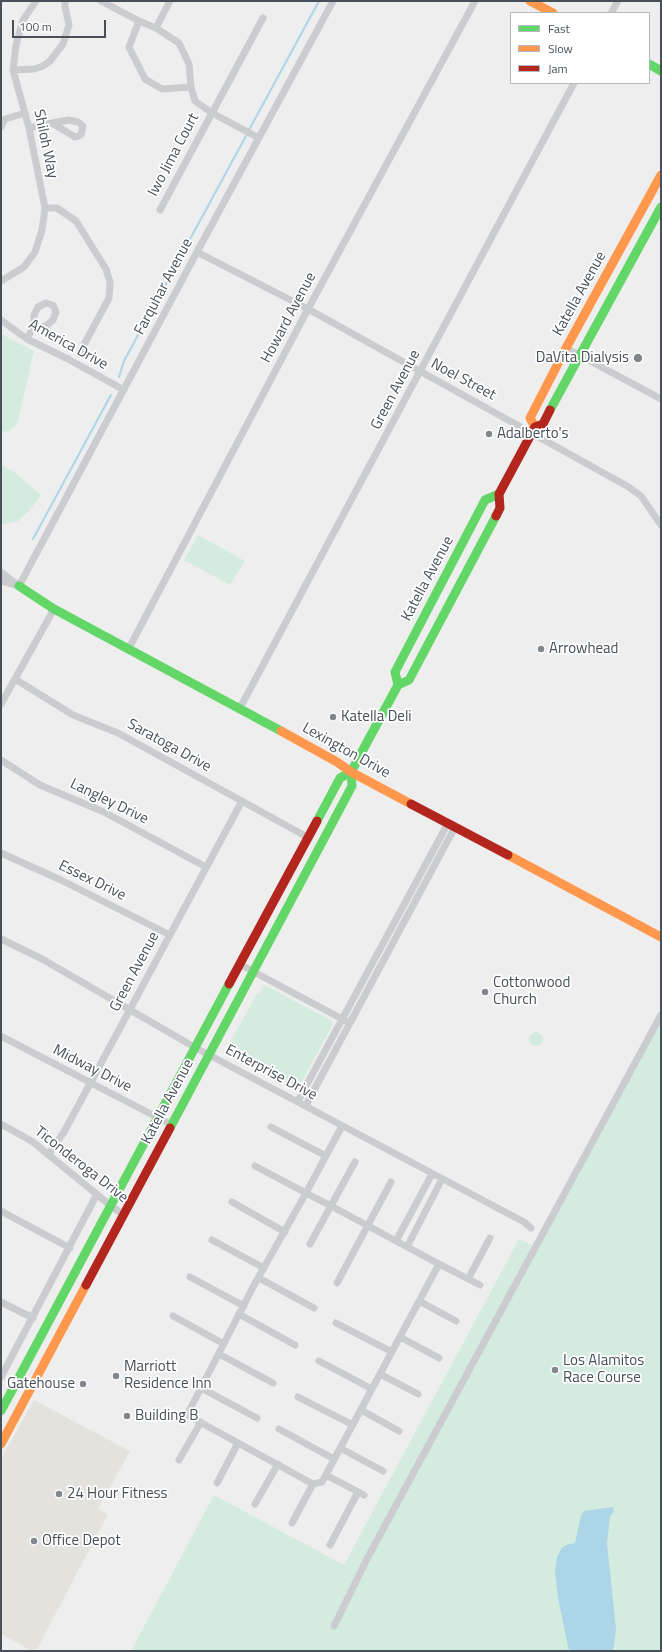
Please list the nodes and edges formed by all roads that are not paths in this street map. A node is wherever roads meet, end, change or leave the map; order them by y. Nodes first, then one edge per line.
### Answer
1 (36, 1) edge
2 (66, 1) edge
3 (101, 1) edge
4 (170, 1) edge
5 (333, 1) edge
6 (475, 1) edge
7 (530, 1) edge
8 (618, 1) edge
9 (551, 12) edge
10 (612, 12) edge
11 (263, 18) dead end
12 (139, 21) junction
13 (156, 28) junction
14 (650, 65) edge
15 (13, 70) junction
16 (661, 71) edge
17 (573, 84) edge
18 (190, 87) junction
19 (25, 113) junction
20 (212, 113) junction
21 (52, 122) dead end
22 (1, 127) edge
23 (29, 128) junction
24 (259, 138) junction
25 (661, 175) edge
26 (661, 207) edge
27 (45, 208) junction
28 (160, 210) dead end
29 (197, 252) junction
30 (1, 281) edge
31 (308, 309) junction
32 (1, 320) edge
33 (34, 325) dead end
34 (27, 339) junction
35 (566, 348) junction
36 (80, 354) dead end
37 (580, 356) junction
38 (420, 372) junction
39 (124, 390) junction
40 (661, 400) edge
41 (533, 430) junction
42 (499, 494) junction
43 (661, 525) edge
44 (1, 572) edge
45 (1, 581) edge
46 (19, 586) junction
47 (54, 608) junction
48 (129, 648) junction
49 (15, 679) junction
50 (398, 685) junction
51 (1, 704) edge
52 (240, 708) junction
53 (1, 760) edge
54 (351, 772) junction
55 (242, 801) junction
56 (452, 825) junction
57 (309, 838) junction
58 (1, 853) edge
59 (206, 867) junction
60 (170, 935) junction
61 (661, 937) edge
62 (1, 939) edge
63 (241, 965) junction
64 (253, 972) junction
65 (129, 1010) junction
66 (661, 1015) edge
67 (342, 1020) junction
68 (349, 1024) junction
69 (1, 1036) edge
70 (196, 1048) junction
71 (209, 1055) junction
72 (91, 1082) junction
73 (298, 1102) junction
74 (306, 1106) junction
75 (158, 1118) junction
76 (1, 1124) edge
77 (172, 1125) junction
78 (342, 1126) junction
79 (271, 1127) dead end
80 (49, 1154) junction
81 (326, 1156) junction
82 (354, 1162) dead end
83 (255, 1166) dead end
84 (432, 1174) junction
85 (442, 1179) junction
86 (391, 1182) dead end
87 (306, 1193) junction
88 (97, 1194) junction
89 (232, 1202) dead end
90 (111, 1206) junction
91 (331, 1206) junction
92 (1, 1211) edge
93 (124, 1215) junction
94 (367, 1225) junction
95 (531, 1228) dead end
96 (285, 1232) junction
97 (490, 1238) dead end
98 (212, 1240) dead end
99 (396, 1241) junction
100 (310, 1244) dead end
101 (407, 1246) junction
102 (70, 1248) junction
103 (439, 1264) junction
104 (264, 1268) junction
105 (190, 1277) dead end
106 (259, 1278) junction
107 (468, 1279) junction
108 (337, 1283) dead end
109 (480, 1285) dead end
110 (419, 1301) junction
111 (1, 1302) edge
112 (244, 1306) junction
113 (314, 1308) dead end
114 (239, 1314) junction
115 (173, 1316) dead end
116 (33, 1318) junction
117 (456, 1321) dead end
118 (336, 1323) dead end
119 (400, 1337) junction
120 (224, 1344) junction
121 (295, 1345) dead end
122 (392, 1352) junction
123 (219, 1354) junction
124 (439, 1358) dead end
125 (318, 1361) dead end
126 (380, 1374) junction
127 (1, 1377) edge
128 (273, 1384) dead end
129 (201, 1388) junction
130 (372, 1389) junction
131 (418, 1394) dead end
132 (298, 1397) dead end
133 (361, 1410) junction
134 (1, 1411) edge
135 (257, 1418) dead end
136 (201, 1422) junction
137 (353, 1425) junction
138 (279, 1430) dead end
139 (399, 1431) dead end
140 (238, 1442) junction
141 (1, 1444) edge
142 (340, 1448) junction
143 (179, 1460) dead end
144 (334, 1460) junction
145 (278, 1464) junction
146 (383, 1471) dead end
147 (326, 1475) junction
148 (217, 1483) dead end
149 (313, 1484) junction
150 (358, 1492) junction
151 (364, 1495) dead end
152 (255, 1504) dead end
153 (292, 1523) dead end
154 (330, 1545) dead end
155 (334, 1626) dead end

1 - 15 street, Shiloh Way
2 - 15 street
3 - 12 street
4 - 13 street
5 - 24 street, Farquhar Avenue
6 - 31 street, Howard Avenue
7 - 9 main road
8 - 10 street
11 - 20 street, Iwo Jima Court
12 - 13 street
12 - 18 street
13 - 18 street
14 - 16 main road
15 - 19 street, Shiloh Way
17 - 38 street, Green Avenue
18 - 20 street
19 - 22 street
19 - 23 street, Shiloh Way
20 - 24 street
20 - 28 street, Iwo Jima Court
21 - 23 street
23 - 27 street, Shiloh Way
24 - 29 street, Farquhar Avenue
25 - 35 main road, Katella Avenue
26 - 37 main road, Katella Avenue
27 - 30 street, Shiloh Way
27 - 36 street
29 - 31 street, Noel Street
29 - 39 street, Farquhar Avenue
31 - 38 street, Noel Street
31 - 48 street, Howard Avenue
32 - 34 street, America Drive
33 - 34 street
34 - 39 street, America Drive
35 - 37 street
35 - 41 main road, Katella Avenue
37 - 40 street
37 - 41 main road, Katella Avenue
38 - 41 street, Noel Street
38 - 52 street, Green Avenue
39 - 46 street, Farquhar Avenue
41 - 42 main road, Katella Avenue
41 - 43 street, Noel Street
42 - 50 main road, Katella Avenue
42 - 50 main road, Katella Avenue
44 - 46 street, Lexington Drive
45 - 46 street, Lexington Drive
46 - 47 main road, Lexington Drive
47 - 48 main road, Lexington Drive
47 - 49 street
48 - 52 main road, Lexington Drive
49 - 51 street
49 - 55 street, Saratoga Drive
50 - 54 main road, Katella Avenue
52 - 54 main road, Lexington Drive
53 - 59 street, Langley Drive
54 - 56 main road, Lexington Drive
54 - 57 main road, Katella Avenue
54 - 64 main road, Katella Avenue
55 - 57 street, Saratoga Drive
55 - 59 street, Green Avenue
56 - 61 main road, Lexington Drive
56 - 67 street
56 - 68 street
57 - 63 main road, Katella Avenue
58 - 60 street, Essex Drive
59 - 60 street, Green Avenue
60 - 65 street, Green Avenue
62 - 65 street, Enterprise Drive
63 - 64 street
63 - 70 main road, Katella Avenue
64 - 67 street
64 - 71 main road, Katella Avenue
65 - 70 street, Enterprise Drive
65 - 72 street, Green Avenue
66 - 155 street
67 - 68 street
67 - 73 street
68 - 74 street
69 - 72 street, Midway Drive
70 - 71 street, Enterprise Drive
70 - 75 main road, Katella Avenue
71 - 73 street, Enterprise Drive
71 - 77 main road, Katella Avenue
72 - 75 street, Midway Drive
72 - 80 street, Green Avenue
73 - 74 street, Enterprise Drive
74 - 78 street, Enterprise Drive
75 - 77 street, Midway Drive
75 - 90 main road, Katella Avenue
76 - 80 street, Ticonderoga Drive
77 - 93 main road, Katella Avenue
78 - 81 street
78 - 84 street, Enterprise Drive
79 - 81 street
80 - 88 street, Ticonderoga Drive
81 - 87 street
82 - 91 street
83 - 87 street
84 - 85 street, Enterprise Drive
84 - 99 street
85 - 95 street, Enterprise Drive
85 - 101 street
86 - 94 street
87 - 91 street
87 - 96 street
88 - 90 street, Ticonderoga Drive
88 - 102 street
89 - 96 street
90 - 93 street, Ticonderoga Drive
90 - 134 main road, Katella Avenue
91 - 94 street
91 - 100 street
92 - 102 street
93 - 141 main road, Katella Avenue
94 - 99 street
94 - 108 street
96 - 104 street
97 - 107 street
98 - 104 street
99 - 101 street
101 - 103 street
102 - 116 street
103 - 107 street
103 - 110 street
104 - 106 street
105 - 112 street
106 - 112 street
106 - 113 street
107 - 109 street
110 - 117 street
110 - 119 street
111 - 116 street
112 - 114 street
114 - 120 street
114 - 121 street
115 - 120 street
116 - 127 street
118 - 122 street
119 - 122 street
119 - 124 street
120 - 123 street
122 - 126 street
123 - 128 street
123 - 129 street
125 - 130 street
126 - 130 street
126 - 131 street
129 - 135 street
129 - 136 street
130 - 133 street
132 - 137 street
133 - 137 street
133 - 139 street
136 - 140 street
136 - 143 street
137 - 142 street
138 - 144 street
140 - 145 street
140 - 148 street
142 - 144 street
142 - 146 street
144 - 147 street
145 - 149 street
145 - 152 street
147 - 149 street
147 - 150 street
149 - 153 street
150 - 151 street
150 - 154 street

